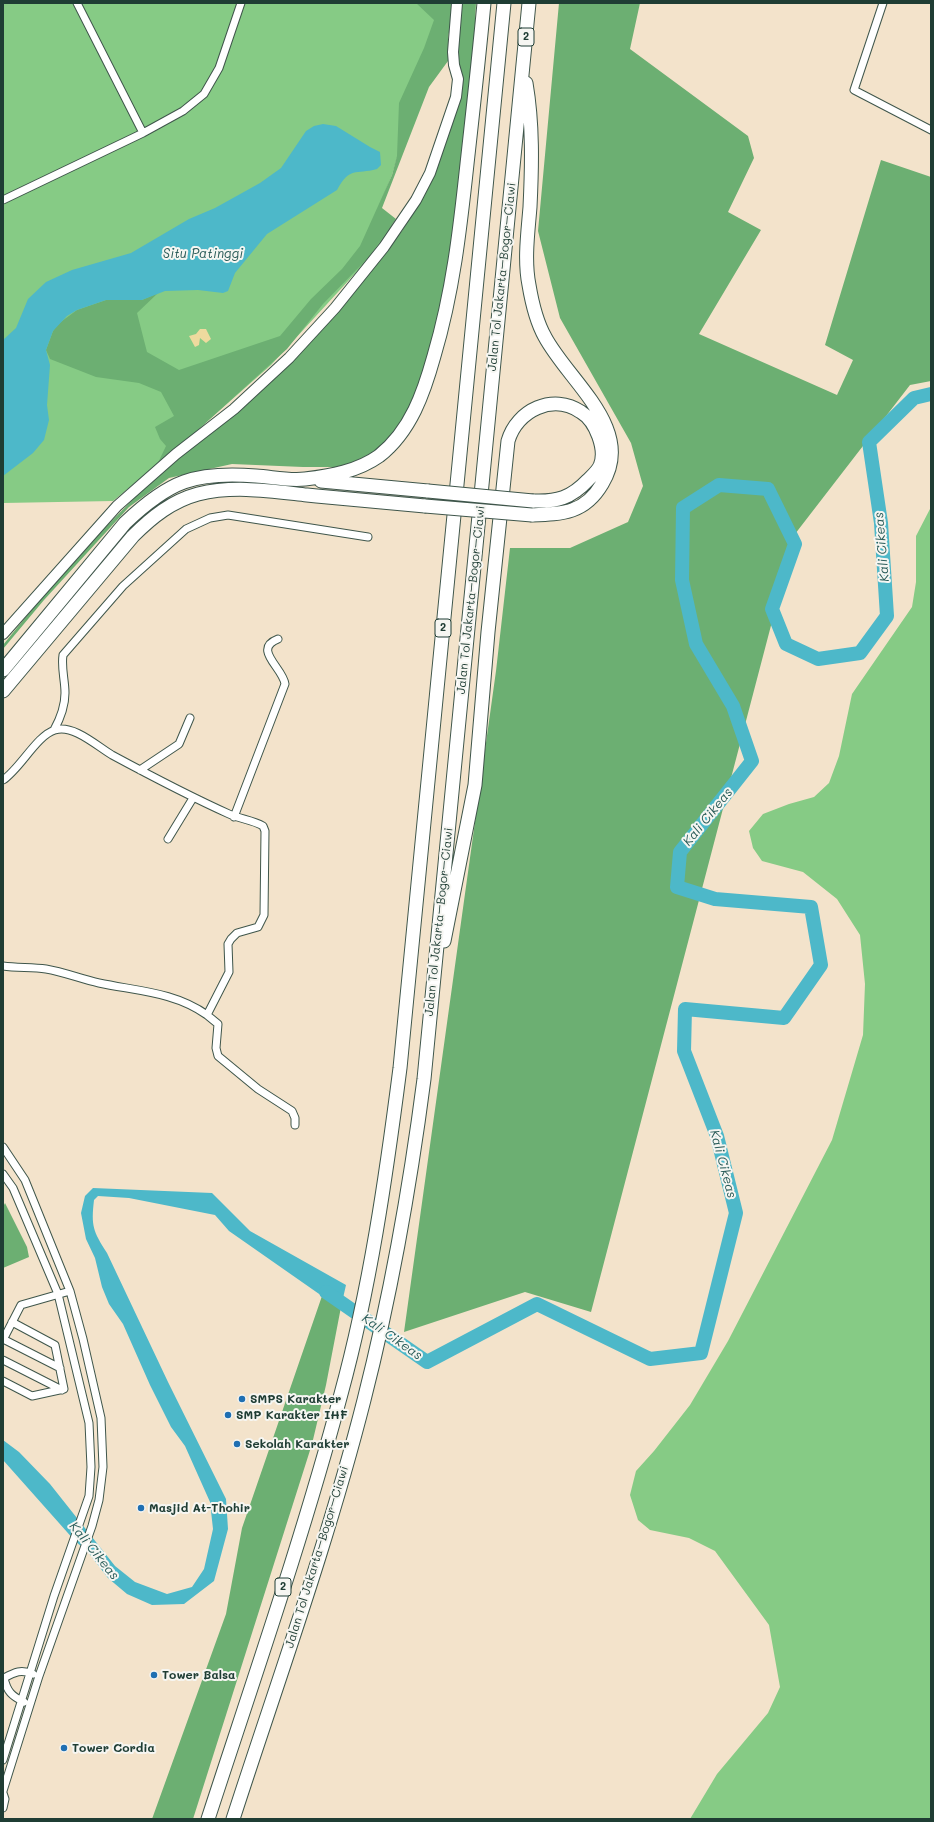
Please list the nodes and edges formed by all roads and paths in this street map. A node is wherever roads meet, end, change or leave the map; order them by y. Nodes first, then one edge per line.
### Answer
1 (77, 3) edge
2 (241, 3) edge
3 (457, 3) edge
4 (484, 3) edge
5 (504, 3) edge
6 (529, 3) edge
7 (883, 3) edge
8 (523, 68) junction
9 (931, 130) edge
10 (143, 133) junction
11 (3, 200) edge
12 (303, 479) junction
13 (368, 538) dead end
14 (3, 634) edge
15 (278, 640) dead end
16 (3, 670) edge
17 (3, 690) edge
18 (190, 718) dead end
19 (54, 730) junction
20 (140, 770) junction
21 (3, 780) edge
22 (193, 798) junction
23 (234, 817) junction
24 (168, 839) dead end
25 (3, 966) edge
26 (207, 1015) junction
27 (430, 1015) junction
28 (295, 1125) dead end
29 (3, 1148) edge
30 (3, 1174) edge
31 (25, 1180) junction
32 (13, 1188) junction
33 (70, 1291) junction
34 (58, 1294) junction
35 (12, 1322) junction
36 (3, 1339) edge
37 (83, 1339) junction
38 (71, 1346) junction
39 (3, 1360) edge
40 (60, 1368) junction
41 (3, 1381) edge
42 (62, 1390) junction
43 (30, 1673) junction
44 (39, 1676) junction
45 (4, 1678) edge
46 (21, 1700) junction
47 (31, 1704) junction
48 (3, 1760) edge
49 (3, 1792) edge
50 (3, 1808) edge
51 (208, 1819) edge
52 (233, 1819) edge

1 - 10 street
2 - 10 street
3 - 14 main road
4 - 12 highway
5 - 51 highway, Jalan Tol Jakarta–Bogor–Ciawi / 2
6 - 8 highway, Jalan Tol Jakarta–Bogor–Ciawi / 2
7 - 9 street
8 - 17 highway, bridge
8 - 27 highway, Jalan Tol Jakarta–Bogor–Ciawi / 2
10 - 11 street
12 - 16 highway
12 - 27 highway, bridge
13 - 19 street
15 - 23 street
18 - 20 street
19 - 20 street
19 - 21 street
20 - 22 street
22 - 23 street
22 - 24 street
23 - 26 street
25 - 26 street
26 - 28 street
27 - 52 highway, Jalan Tol Jakarta–Bogor–Ciawi / 2
29 - 31 street
30 - 32 street
31 - 32 street
31 - 33 street
32 - 34 street
33 - 34 street
33 - 37 street
34 - 35 street
34 - 38 street
35 - 36 street
35 - 40 street
36 - 40 street
37 - 38 street
37 - 44 street
38 - 43 street
39 - 42 street
40 - 42 street
41 - 42 street
43 - 44 street
43 - 45 street
43 - 46 street
44 - 47 street
45 - 46 street
46 - 47 street
46 - 48 street
47 - 49 street
49 - 50 street

